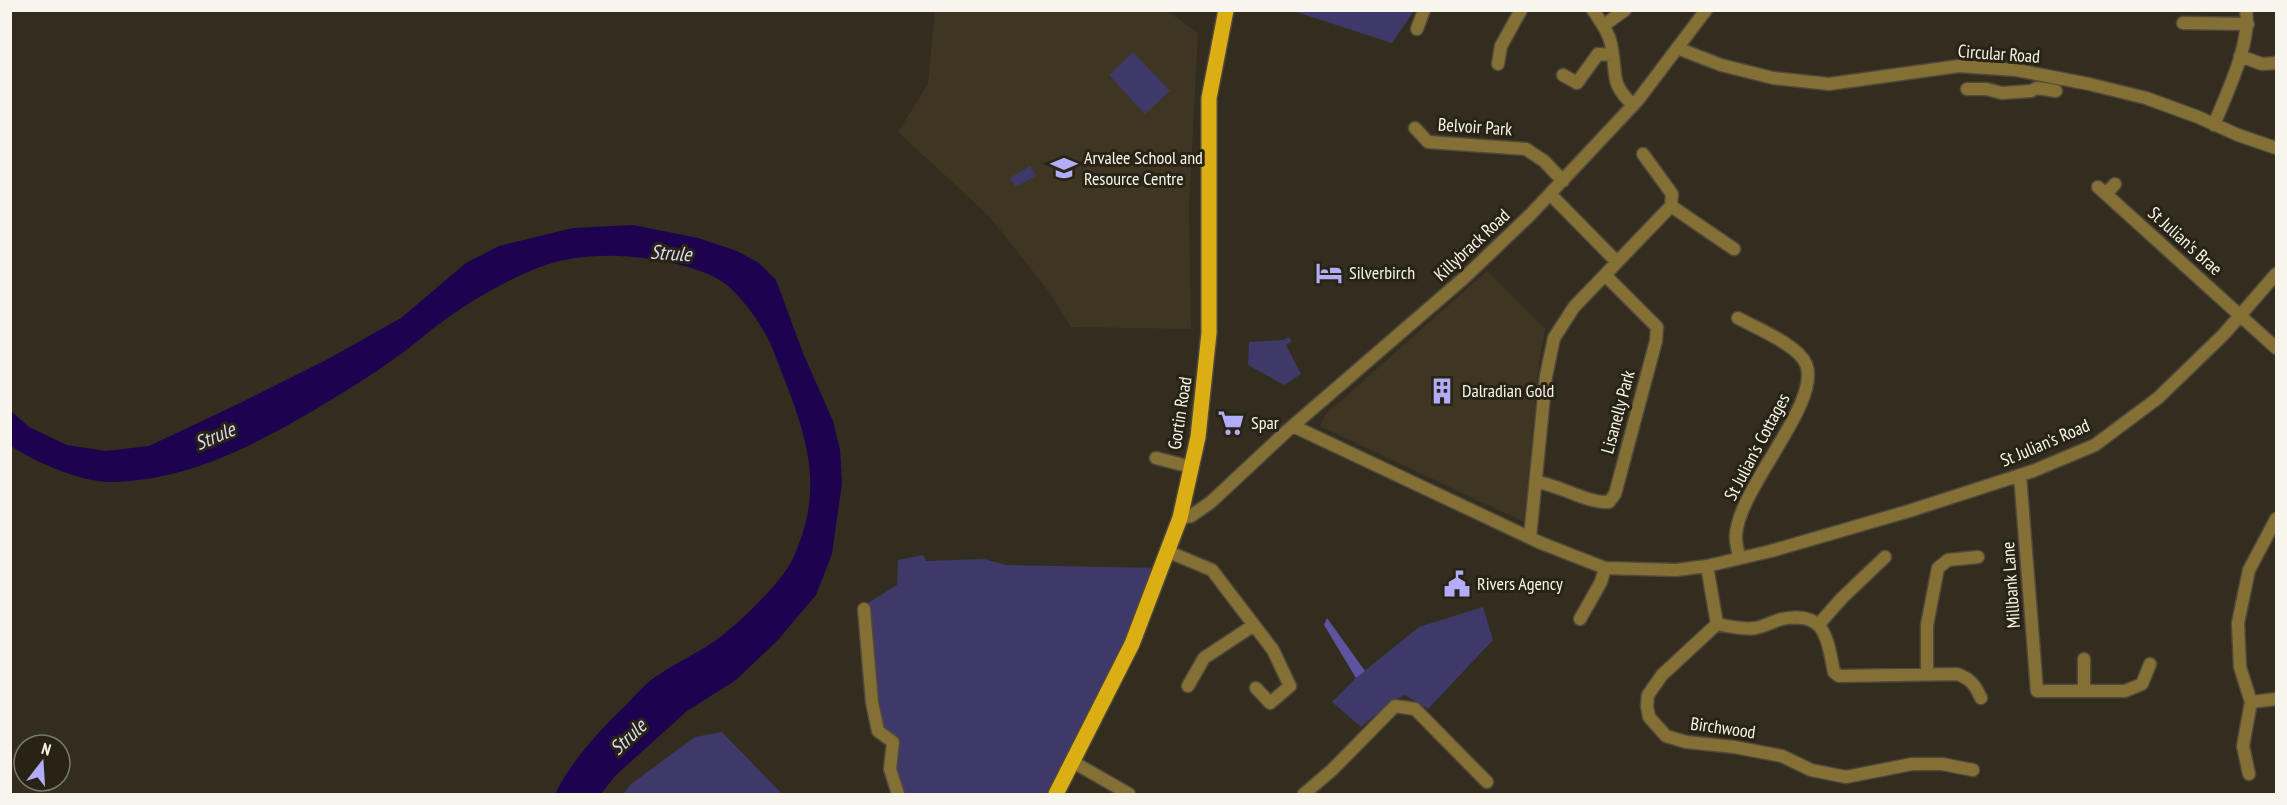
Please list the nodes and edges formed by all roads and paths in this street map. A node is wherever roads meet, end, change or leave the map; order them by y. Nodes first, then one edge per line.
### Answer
1 (1226, 10) edge
2 (1424, 10) edge
3 (1521, 10) edge
4 (1593, 10) edge
5 (1625, 10) edge
6 (1706, 10) edge
7 (2246, 10) edge
8 (2183, 23) dead end
9 (2248, 24) junction
10 (1604, 25) junction
11 (1417, 29) dead end
12 (1677, 48) junction
13 (1613, 55) junction
14 (2240, 57) junction
15 (2277, 63) edge
16 (1498, 64) dead end
17 (2016, 70) junction
18 (1563, 75) dead end
19 (1967, 89) dead end
20 (2056, 91) dead end
21 (2017, 92) junction
22 (1633, 105) junction
23 (2214, 125) junction
24 (1414, 128) dead end
25 (2277, 148) edge
26 (1643, 154) dead end
27 (1563, 181) junction
28 (2115, 184) dead end
29 (1550, 194) junction
30 (1671, 206) junction
31 (1734, 249) dead end
32 (1617, 262) junction
33 (2277, 274) edge
34 (1605, 275) junction
35 (2242, 315) junction
36 (1738, 318) dead end
37 (2277, 348) edge
38 (1293, 426) junction
39 (1156, 458) dead end
40 (1191, 467) junction
41 (2020, 476) junction
42 (1536, 482) junction
43 (1180, 518) junction
44 (2277, 519) edge
45 (1530, 537) junction
46 (1168, 552) junction
47 (1739, 557) junction
48 (1885, 557) dead end
49 (1978, 557) dead end
50 (1707, 566) junction
51 (1605, 568) junction
52 (864, 609) dead end
53 (1580, 618) dead end
54 (1717, 624) junction
55 (1820, 624) junction
56 (1254, 625) junction
57 (2084, 659) dead end
58 (2150, 664) dead end
59 (1926, 674) junction
60 (1188, 686) dead end
61 (1256, 688) dead end
62 (2084, 691) junction
63 (1981, 699) dead end
64 (2277, 699) edge
65 (2251, 702) junction
66 (1073, 762) junction
67 (1973, 770) dead end
68 (2250, 774) dead end
69 (1487, 782) dead end
70 (897, 795) edge
71 (1056, 795) edge
72 (1129, 795) edge
73 (1304, 795) edge

1 - 40 main road, Gortin Road
2 - 11 street
3 - 16 street
4 - 10 street
5 - 10 street
6 - 12 street, Killybrack Road
7 - 9 street
8 - 9 street
9 - 14 street
10 - 13 street
12 - 17 street, Circular Road
12 - 22 street, Killybrack Road
13 - 18 street
13 - 22 street
14 - 15 street
14 - 23 street
17 - 21 street
17 - 23 street, Circular Road
19 - 21 street
20 - 21 street
22 - 27 street, Killybrack Road
23 - 25 street, Circular Road
24 - 27 street, Belvoir Park
26 - 30 street
27 - 29 street, Killybrack Road
28 - 35 street, St Julian's Brae
29 - 32 street
29 - 38 street, Killybrack Road
30 - 31 street
30 - 32 street
32 - 34 street
33 - 35 street, St Julian's Road
34 - 42 street
34 - 42 street, Lisanelly Park
35 - 37 street, St Julian's Brae
35 - 41 street, St Julian's Road
36 - 47 street, St Julian's Cottages
38 - 43 street, Killybrack Road
38 - 45 street
39 - 40 street
40 - 43 main road, Gortin Road
41 - 47 street, St Julian's Road
41 - 62 street, Millbank Lane
42 - 45 street
43 - 46 main road, Gortin Road
44 - 65 street
45 - 51 street
46 - 56 street
46 - 66 main road, Gortin Road
47 - 50 street, St Julian's Road
48 - 55 street
49 - 59 street
50 - 51 street, St Julian's Road
50 - 54 street
51 - 53 street
52 - 70 street
54 - 55 street
54 - 67 street, Birchwood
55 - 59 street
56 - 60 street
56 - 61 street
57 - 62 street
58 - 62 street
59 - 63 street
64 - 65 street
65 - 68 street
66 - 71 main road, Gortin Road
66 - 72 street
69 - 73 street

